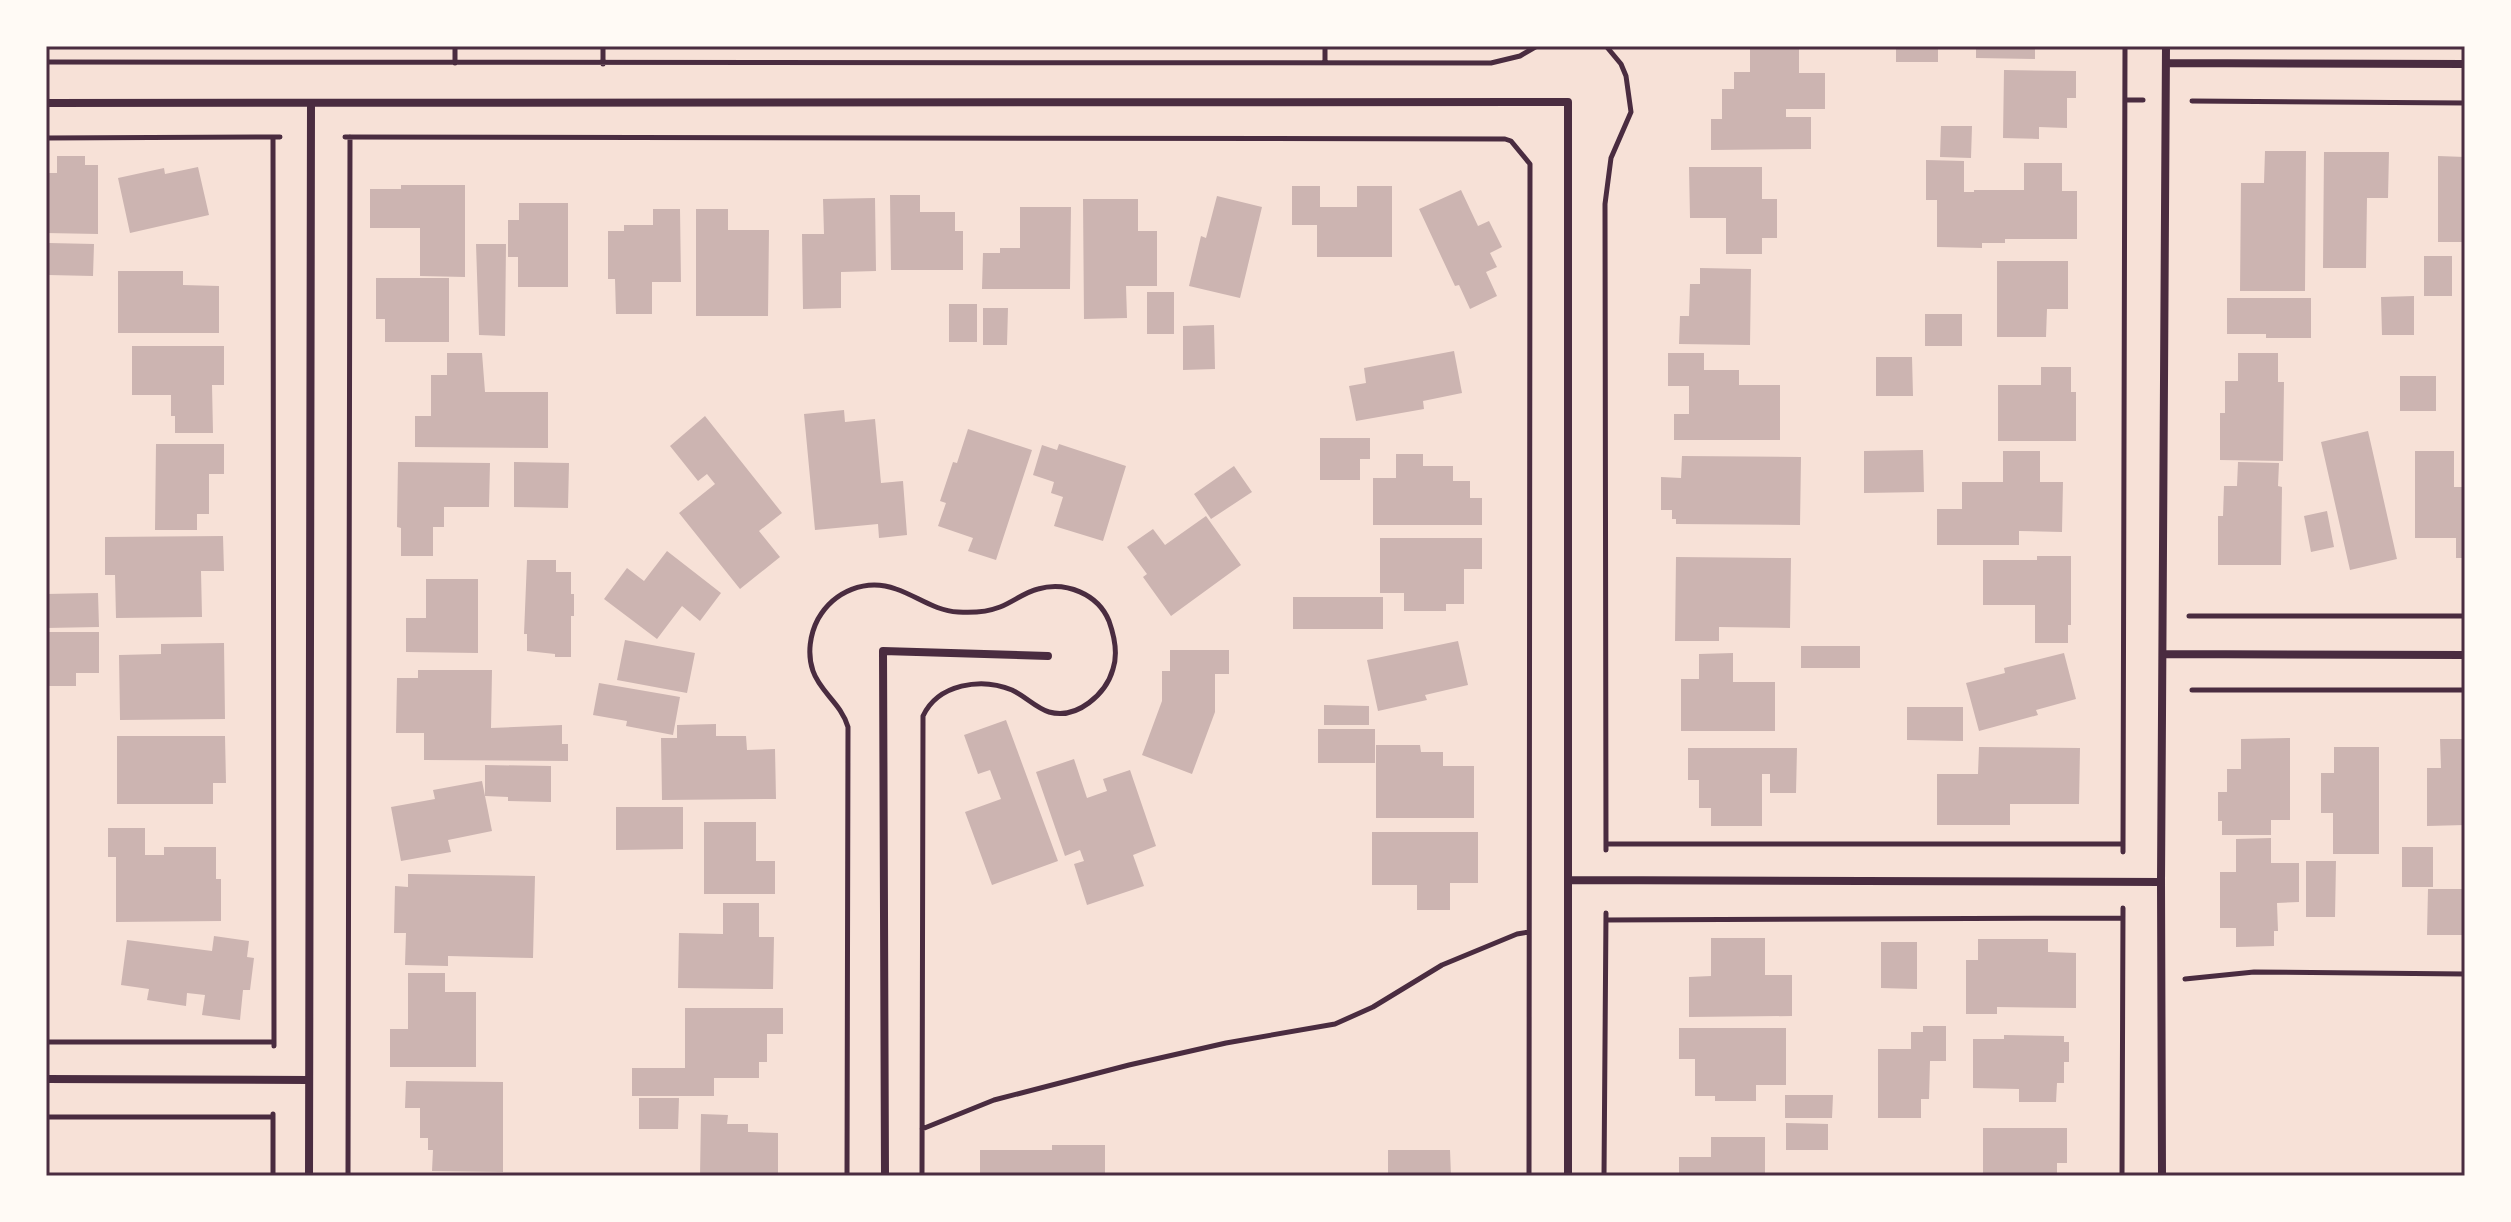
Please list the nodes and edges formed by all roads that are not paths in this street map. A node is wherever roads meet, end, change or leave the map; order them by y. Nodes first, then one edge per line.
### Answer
1 (2166, 46) edge
2 (2166, 63) junction
3 (2465, 64) edge
4 (46, 103) edge
5 (311, 103) junction
6 (2164, 654) junction
7 (2465, 655) edge
8 (1048, 656) dead end
9 (1569, 880) junction
10 (2161, 882) junction
11 (46, 1079) edge
12 (309, 1080) junction
13 (309, 1176) edge
14 (885, 1176) edge
15 (1568, 1176) edge
16 (2162, 1176) edge

1 - 2 street
2 - 3 street
2 - 6 street
4 - 5 street
5 - 9 street
5 - 12 street
6 - 7 street
6 - 10 street
8 - 14 street
9 - 10 street
9 - 15 street
10 - 16 street
11 - 12 street
12 - 13 street

